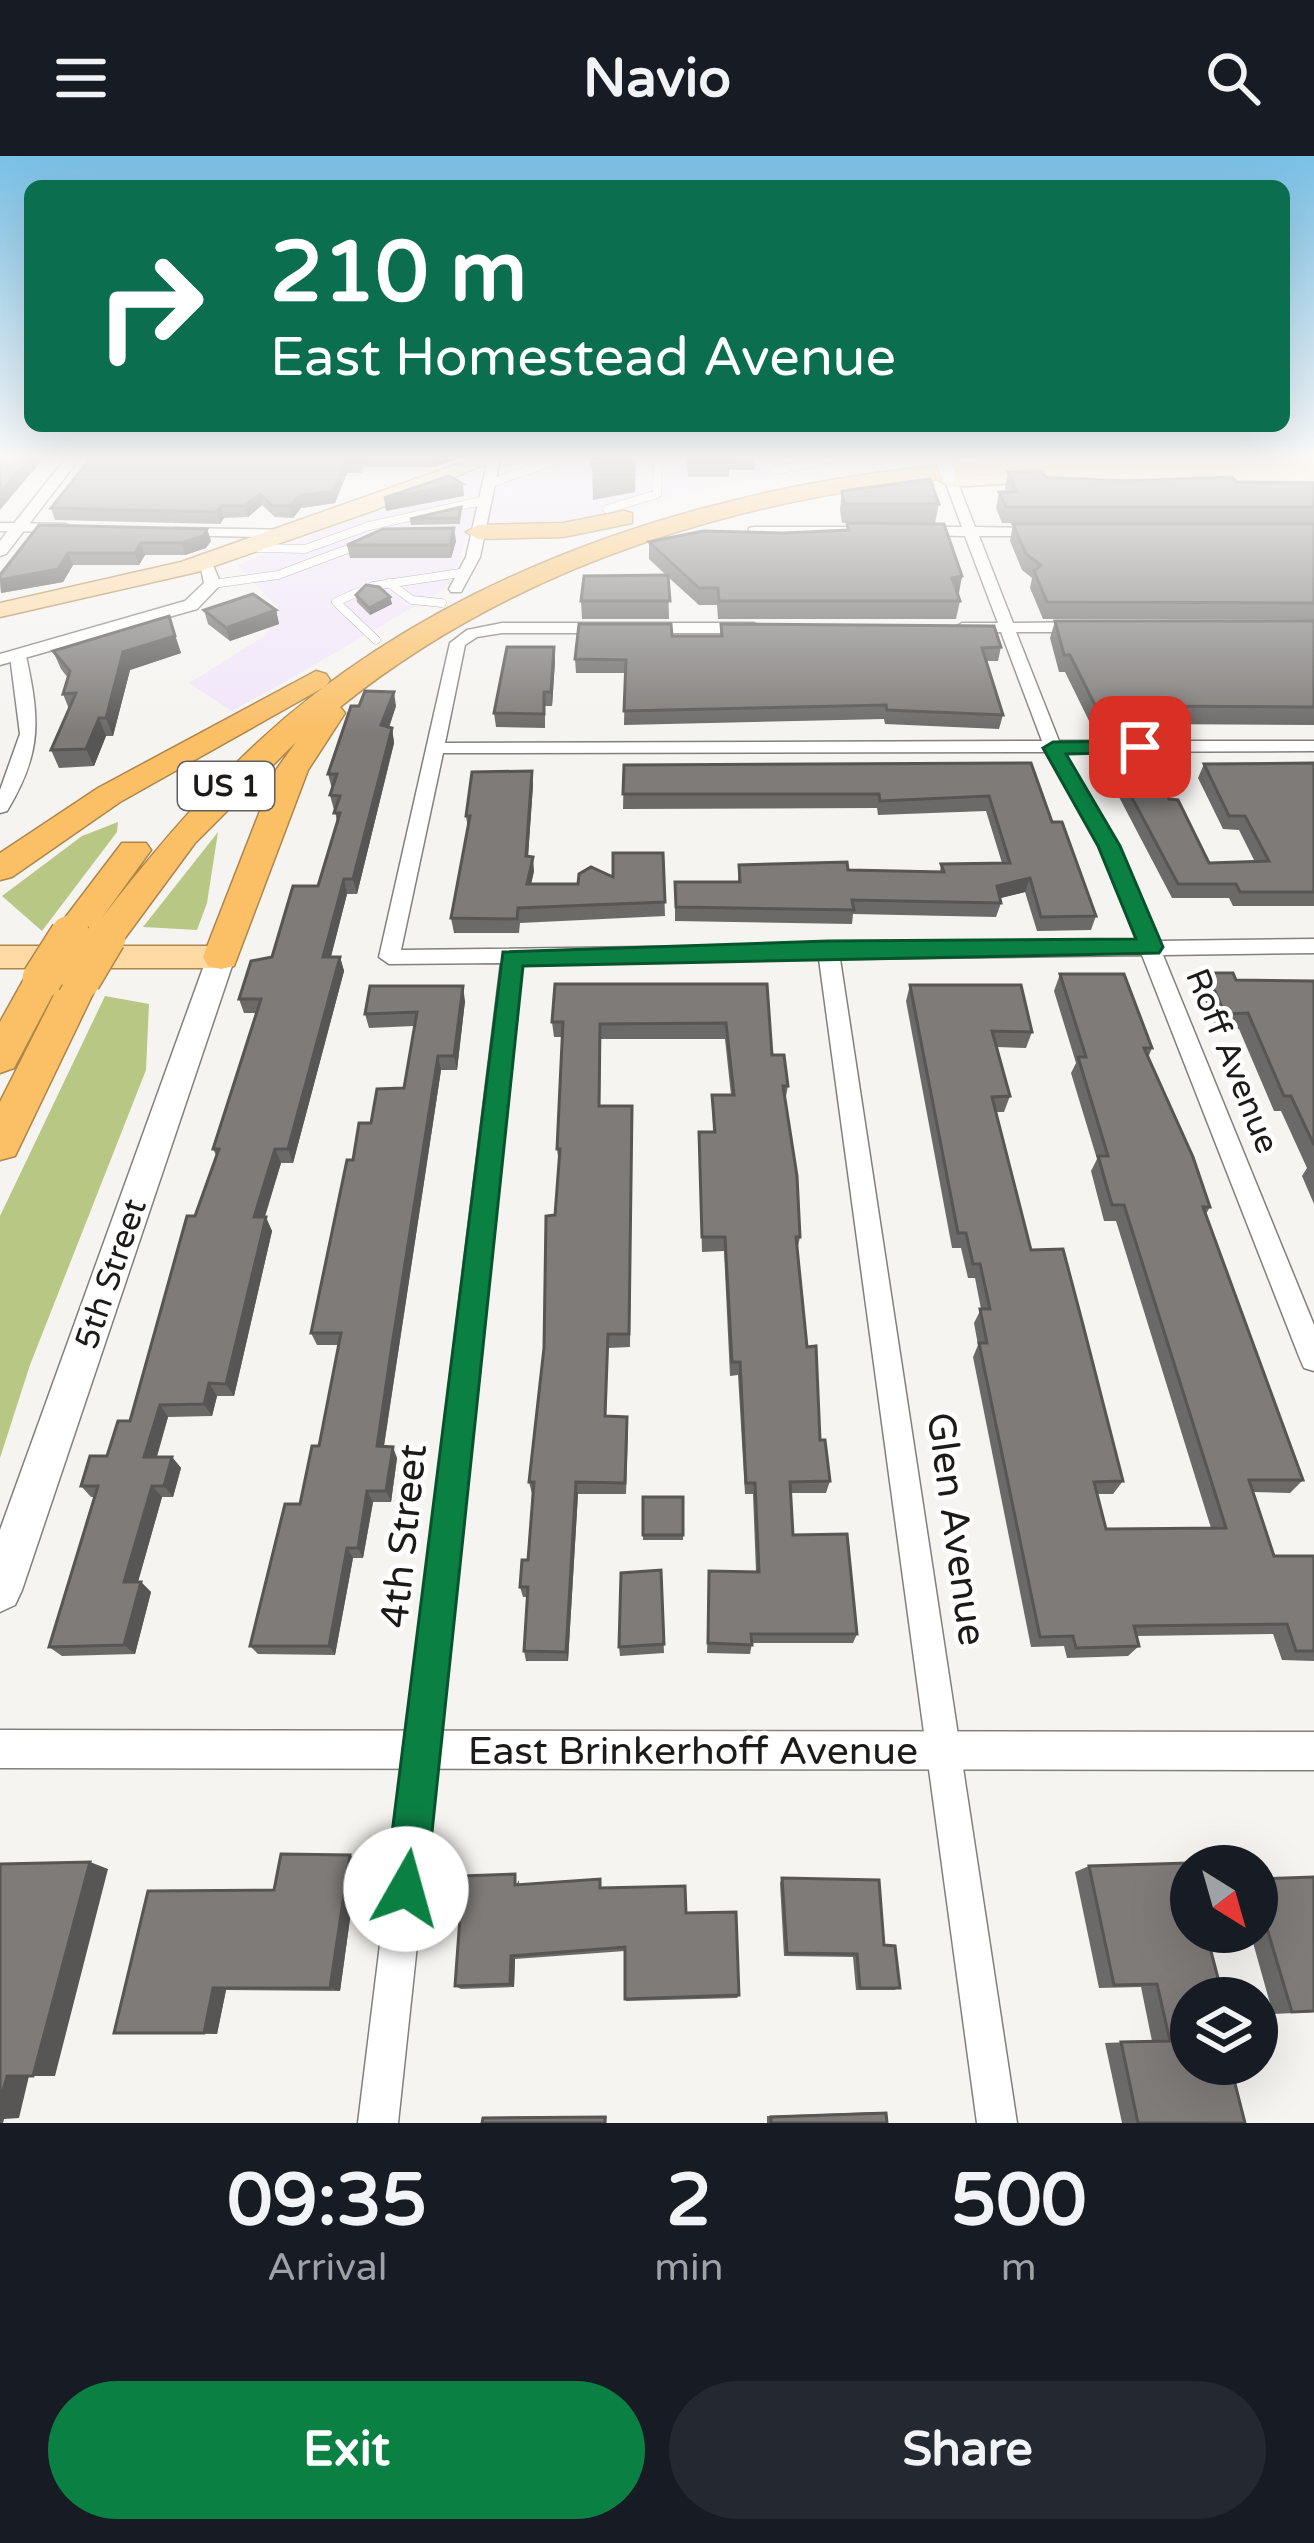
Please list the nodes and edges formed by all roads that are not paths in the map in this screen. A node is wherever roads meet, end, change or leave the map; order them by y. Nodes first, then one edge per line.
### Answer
1 (254, 551) edge
2 (343, 551) edge
3 (463, 551) edge
4 (537, 551) edge
5 (561, 551) edge
6 (602, 551) edge
7 (648, 551) edge
8 (976, 551) edge
9 (209, 575) junction
10 (389, 583) junction
11 (373, 586) edge
12 (511, 587) junction
13 (453, 591) junction
14 (358, 592) edge
15 (0, 610) edge
16 (778, 628) edge
17 (939, 628) edge
18 (1008, 628) junction
19 (1102, 628) edge
20 (370, 643) junction
21 (9, 658) edge
22 (316, 680) junction
23 (1314, 746) edge
24 (434, 748) junction
25 (1053, 748) junction
26 (0, 807) edge
27 (0, 869) edge
28 (88, 936) junction
29 (1314, 946) edge
30 (1151, 947) junction
31 (828, 949) junction
32 (221, 957) junction
33 (0, 958) edge
34 (512, 958) junction
35 (62, 979) junction
36 (0, 1058) edge
37 (0, 1144) edge
38 (1314, 1359) edge
39 (0, 1591) edge
40 (0, 1749) edge
41 (422, 1749) junction
42 (1314, 1751) edge
43 (946, 1752) junction
44 (378, 2123) edge
45 (997, 2123) edge

1 - 9 main road
2 - 9 lane
3 - 13 street
4 - 13 highway, US 1
5 - 13 highway
6 - 12 highway
7 - 12 highway, US 1
8 - 18 street, Roff Avenue
9 - 15 main road
9 - 21 street
10 - 11 lane
10 - 13 lane
10 - 13 lane
12 - 20 highway, US 1
13 - 20 highway, US 1
14 - 20 lane
16 - 24 street
17 - 18 street
18 - 19 street
18 - 25 street, Roff Avenue
20 - 22 highway, US 1
20 - 28 highway, US 1
20 - 32 highway
21 - 26 street
22 - 27 highway
22 - 28 highway, US 1
23 - 25 street
24 - 25 street
24 - 34 street
25 - 30 street, Roff Avenue
28 - 35 highway, US 1, bridge
29 - 30 street
30 - 31 street
30 - 38 street, Roff Avenue
31 - 34 street
31 - 43 street, Glen Avenue
32 - 33 main road
32 - 39 main road, 5th Street
34 - 41 street, 4th Street
35 - 36 highway, US 1
35 - 37 highway, US 1
40 - 41 street, East Brinkerhoff Avenue
41 - 43 street, East Brinkerhoff Avenue
41 - 44 street, 4th Street
42 - 43 street, East Brinkerhoff Avenue
43 - 45 street, Glen Avenue

